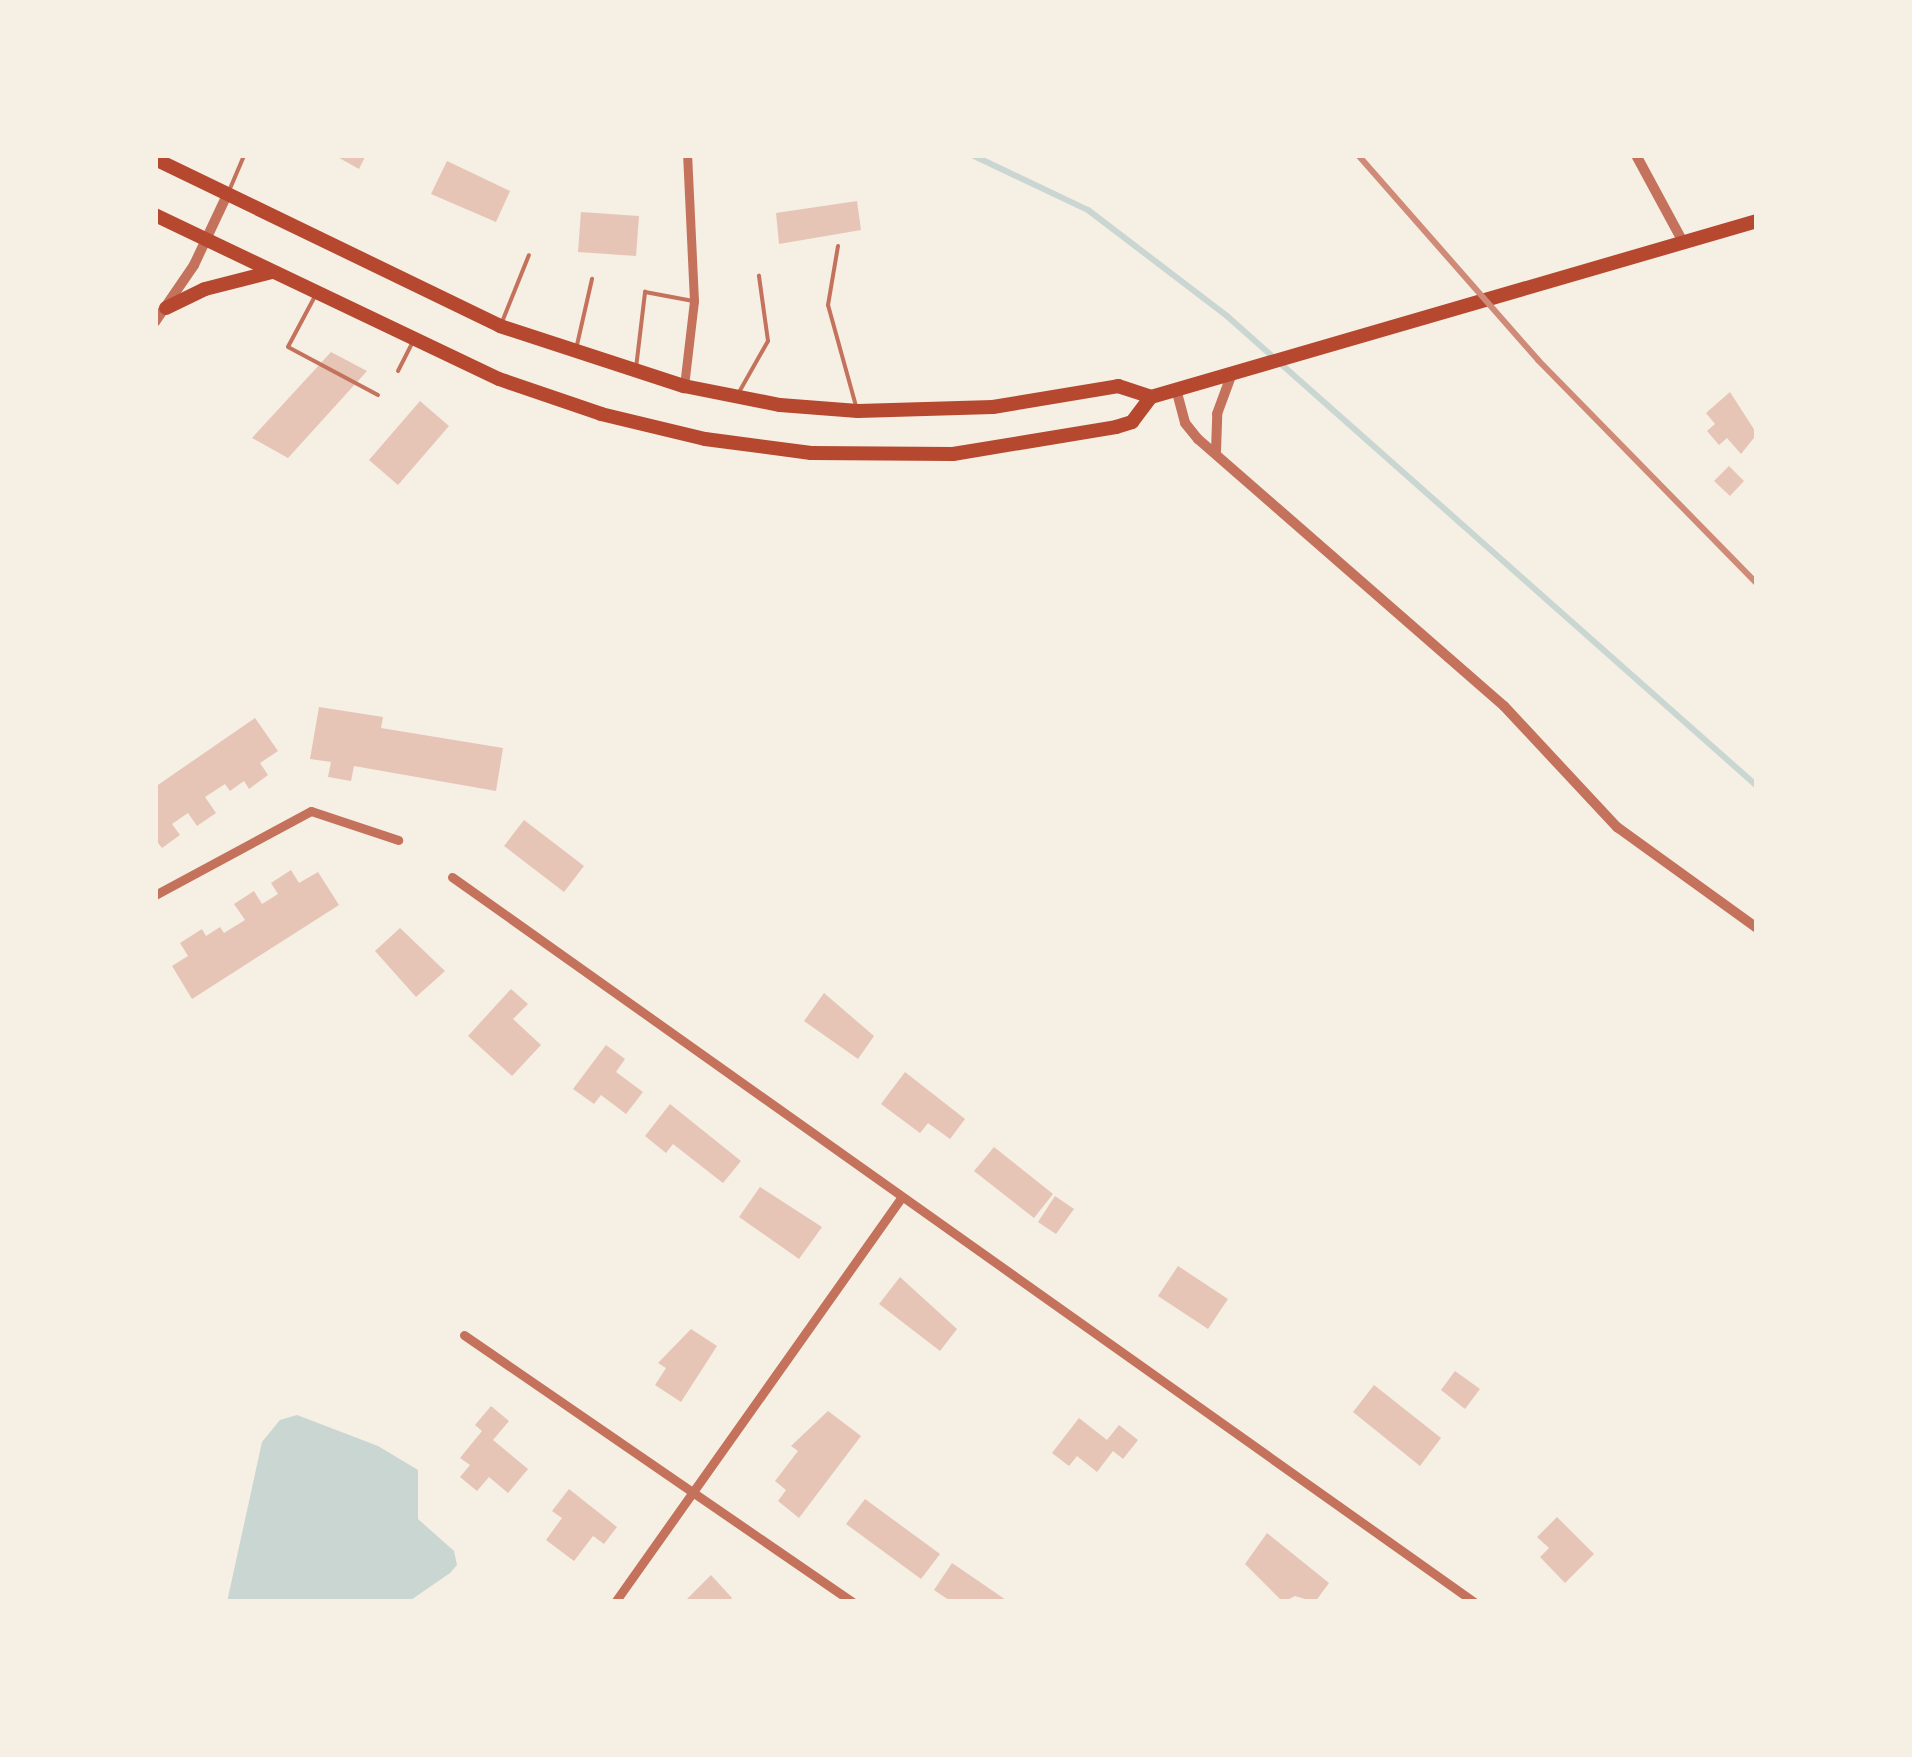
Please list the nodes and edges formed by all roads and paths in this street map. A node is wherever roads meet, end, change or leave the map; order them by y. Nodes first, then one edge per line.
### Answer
1 (244, 155) edge
2 (687, 155) edge
3 (1636, 155) edge
4 (155, 159) edge
5 (227, 195) junction
6 (155, 215) edge
7 (1757, 221) edge
8 (206, 240) junction
9 (1684, 242) junction
10 (838, 246) dead end
11 (529, 255) dead end
12 (272, 272) junction
13 (759, 276) dead end
14 (592, 279) dead end
15 (316, 294) junction
16 (694, 301) junction
17 (166, 308) junction
18 (155, 322) edge
19 (500, 326) junction
20 (414, 341) junction
21 (574, 354) junction
22 (398, 371) dead end
23 (636, 372) junction
24 (1230, 376) junction
25 (684, 386) junction
26 (1176, 389) junction
27 (378, 395) dead end
28 (1150, 396) junction
29 (735, 397) junction
30 (858, 411) junction
31 (1216, 452) junction
32 (398, 840) dead end
33 (452, 877) dead end
34 (155, 895) edge
35 (1757, 928) edge
36 (902, 1197) junction
37 (464, 1335) dead end
38 (694, 1491) junction
39 (615, 1602) edge
40 (852, 1602) edge
41 (1474, 1602) edge

1 - 5 lane
2 - 16 street
3 - 9 street
4 - 5 main road
5 - 8 street
5 - 19 main road
6 - 8 main road
7 - 9 main road
8 - 12 main road
8 - 17 street
9 - 24 main road
10 - 30 lane
11 - 19 lane
12 - 15 main road
12 - 17 main road
13 - 29 lane
14 - 21 lane
15 - 20 main road
15 - 27 lane
16 - 23 lane
16 - 25 street
17 - 18 street
19 - 21 main road
20 - 22 lane
20 - 28 main road
21 - 23 main road
23 - 25 main road
24 - 26 main road
24 - 31 street
25 - 29 main road
26 - 28 main road
26 - 31 street
28 - 30 main road
29 - 30 main road
31 - 35 street
32 - 34 street
33 - 36 street
36 - 38 street
36 - 41 street
37 - 38 street
38 - 39 street
38 - 40 street

